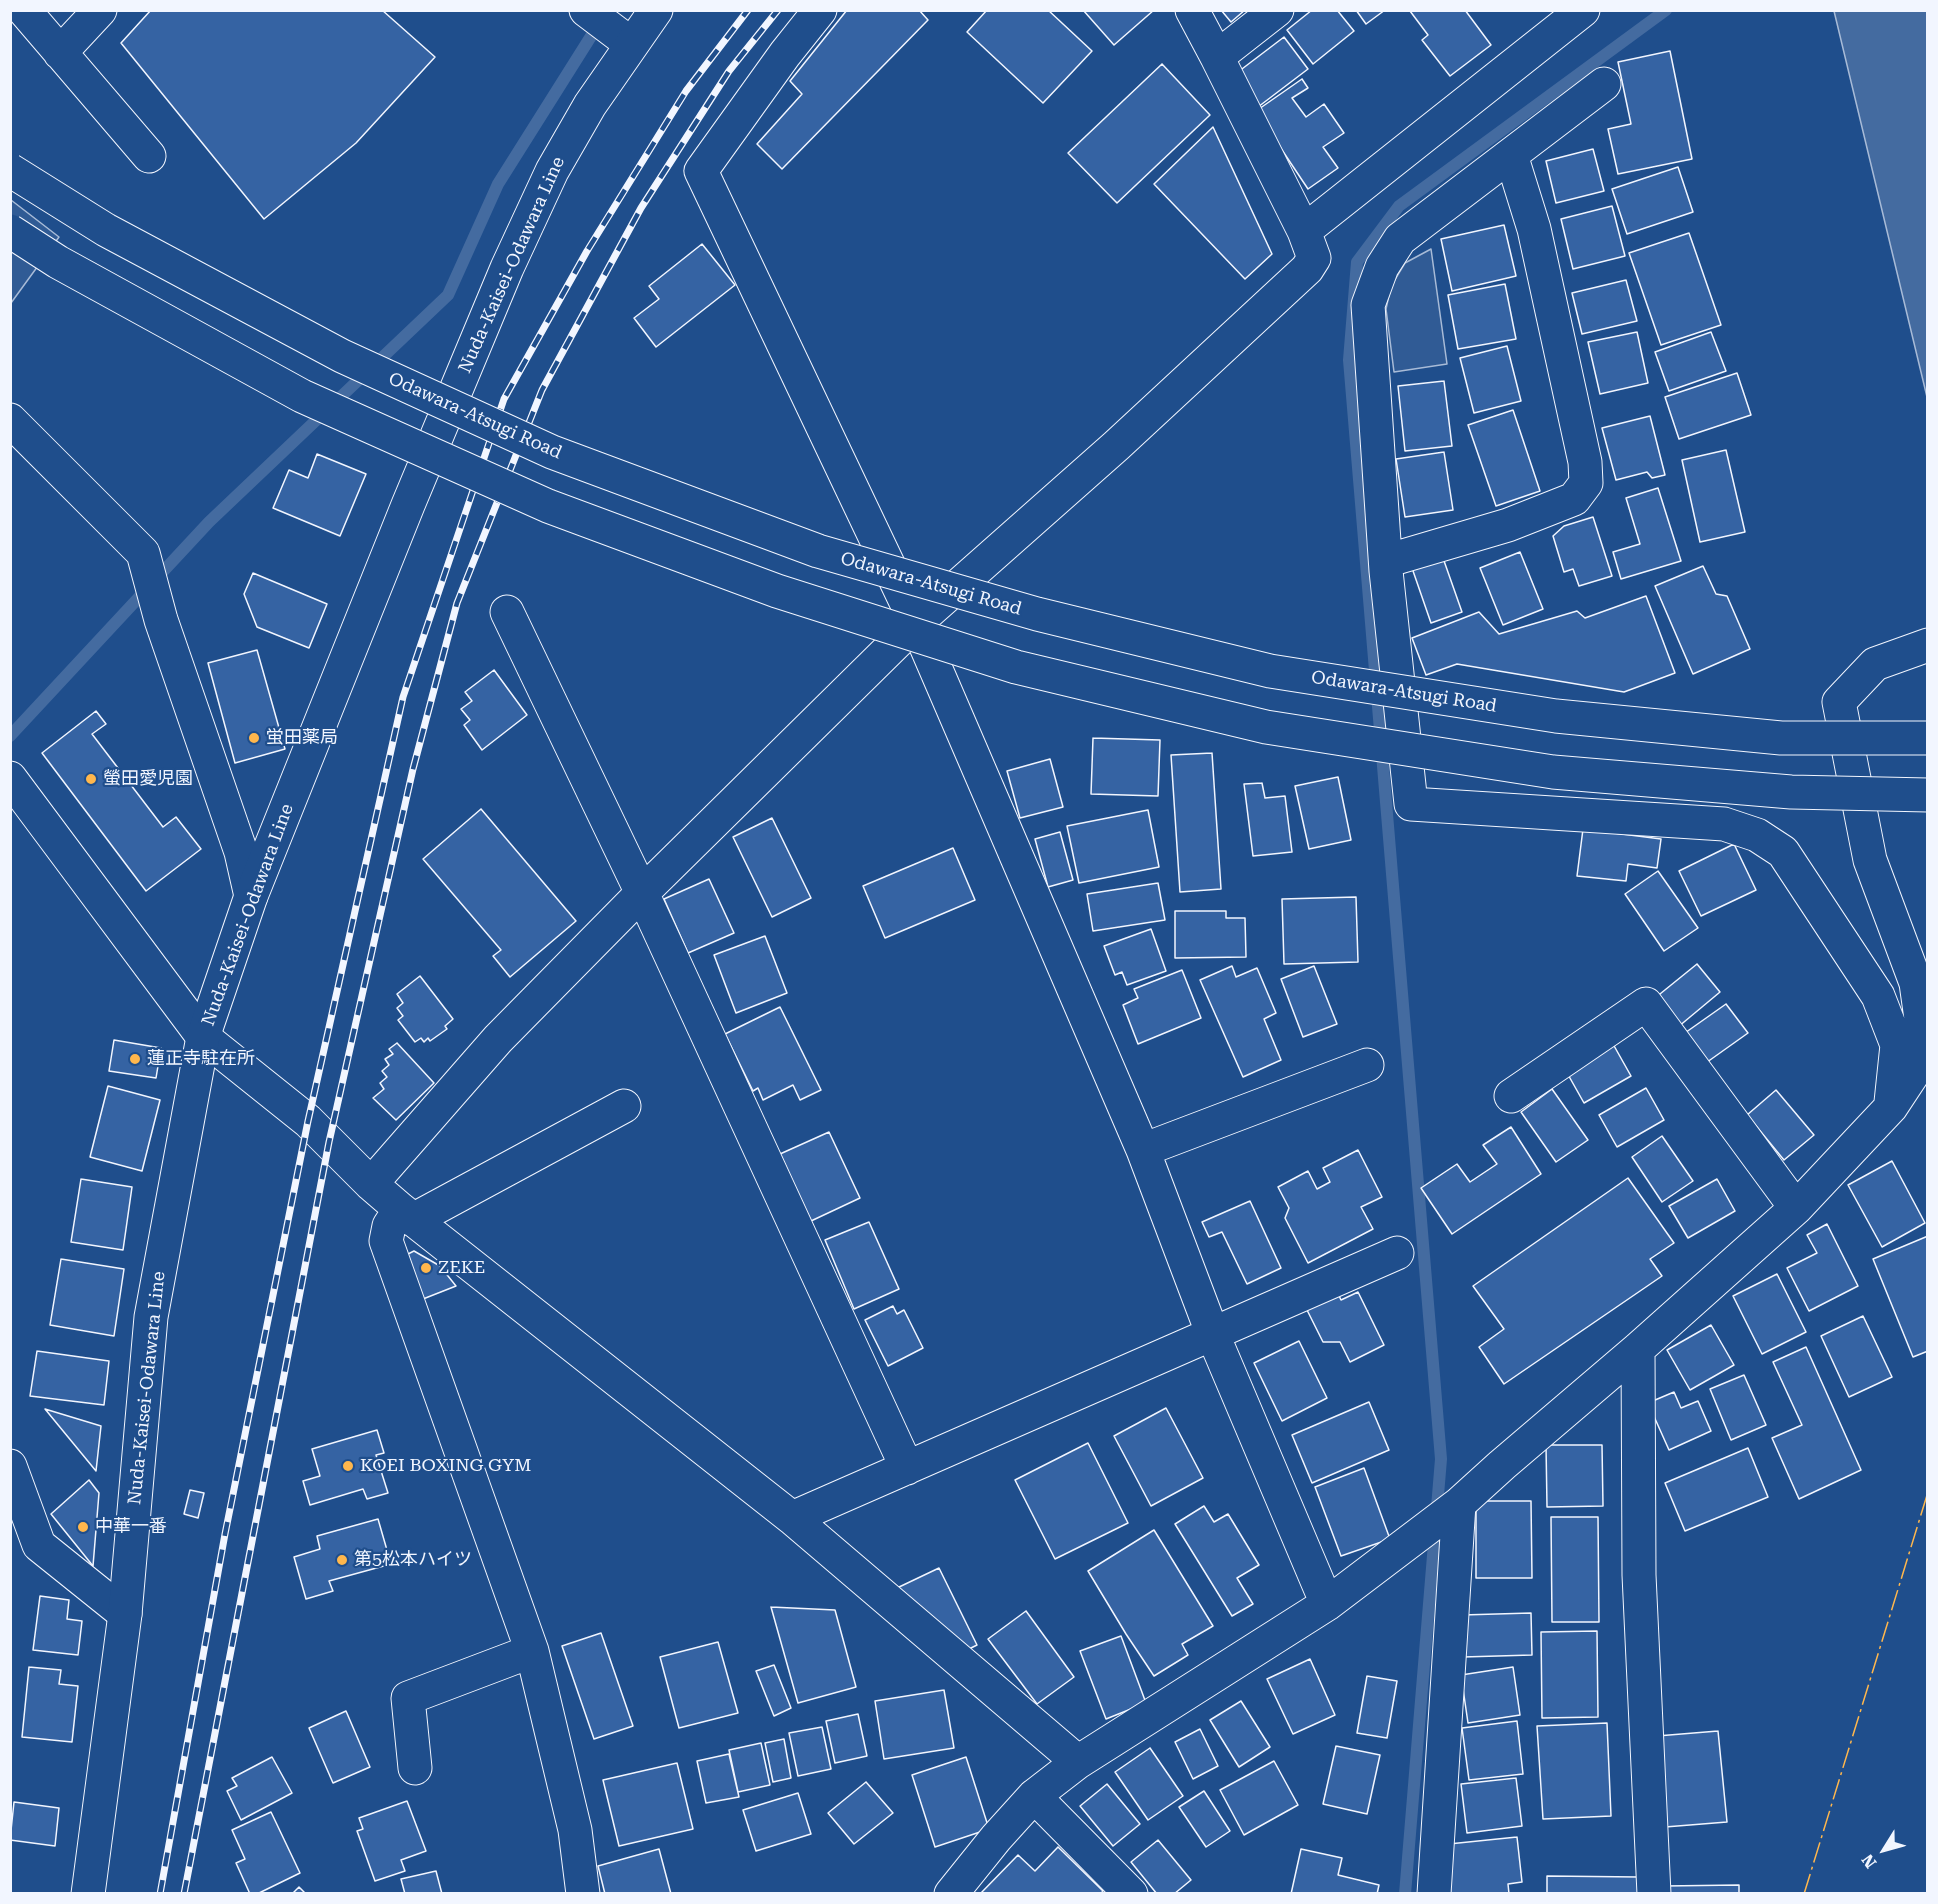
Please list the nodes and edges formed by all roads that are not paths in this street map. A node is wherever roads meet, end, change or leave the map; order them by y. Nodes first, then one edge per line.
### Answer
1 (24, 10) edge
2 (100, 10) edge
3 (586, 10) edge
4 (656, 10) edge
5 (820, 10) edge
6 (1192, 10) edge
7 (1277, 10) edge
8 (1583, 10) edge
9 (623, 37) junction
10 (60, 53) junction
11 (1217, 57) junction
12 (1604, 84) dead end
13 (1511, 155) junction
14 (149, 156) dead end
15 (10, 170) edge
16 (10, 231) edge
17 (1304, 231) junction
18 (10, 420) edge
19 (1386, 561) junction
20 (507, 612) dead end
21 (916, 623) junction
22 (1928, 645) edge
23 (1928, 738) edge
24 (14, 790) edge
25 (1928, 795) edge
26 (642, 893) junction
27 (251, 896) junction
28 (203, 1037) junction
29 (1367, 1065) dead end
30 (1511, 1096) dead end
31 (624, 1106) dead end
32 (1891, 1107) junction
33 (1143, 1150) junction
34 (371, 1184) junction
35 (1796, 1208) junction
36 (407, 1215) junction
37 (1397, 1253) dead end
38 (1213, 1335) junction
39 (1638, 1349) junction
40 (10, 1466) edge
41 (907, 1468) junction
42 (1459, 1504) junction
43 (792, 1518) junction
44 (1327, 1604) junction
45 (126, 1614) junction
46 (532, 1651) junction
47 (1078, 1762) junction
48 (415, 1768) dead end
49 (1034, 1796) junction
50 (88, 1893) edge
51 (583, 1893) edge
52 (951, 1893) edge
53 (1131, 1893) edge
54 (1434, 1893) edge
55 (1654, 1893) edge

1 - 10 main road
2 - 10 main road
3 - 9 main road
4 - 9 main road, Nuda-Kaisei-Odawara Line
5 - 21 main road
6 - 11 main road
7 - 11 main road
8 - 17 main road
9 - 27 main road, Nuda-Kaisei-Odawara Line
10 - 14 main road
11 - 17 main road
12 - 13 main road
13 - 19 main road
13 - 19 main road
15 - 23 main road, Odawara-Atsugi Road, bridge
16 - 25 main road, bridge
17 - 21 main road
18 - 27 main road
19 - 32 main road
20 - 26 main road
21 - 26 main road
21 - 33 main road
22 - 32 main road
24 - 28 main road
26 - 34 main road
26 - 41 main road
27 - 28 main road, Nuda-Kaisei-Odawara Line
28 - 34 main road
28 - 45 main road, Nuda-Kaisei-Odawara Line
29 - 33 main road
30 - 35 main road
31 - 36 main road
32 - 35 main road
33 - 38 main road
34 - 36 main road
35 - 39 main road
36 - 43 main road
36 - 46 main road
37 - 38 main road
38 - 41 main road
38 - 44 main road
39 - 42 main road
39 - 55 main road
40 - 45 main road
41 - 43 main road
42 - 44 main road
42 - 54 main road
43 - 47 main road
44 - 47 main road
45 - 50 main road, Nuda-Kaisei-Odawara Line
46 - 48 main road
46 - 51 main road
47 - 49 main road
49 - 52 main road
49 - 53 main road

